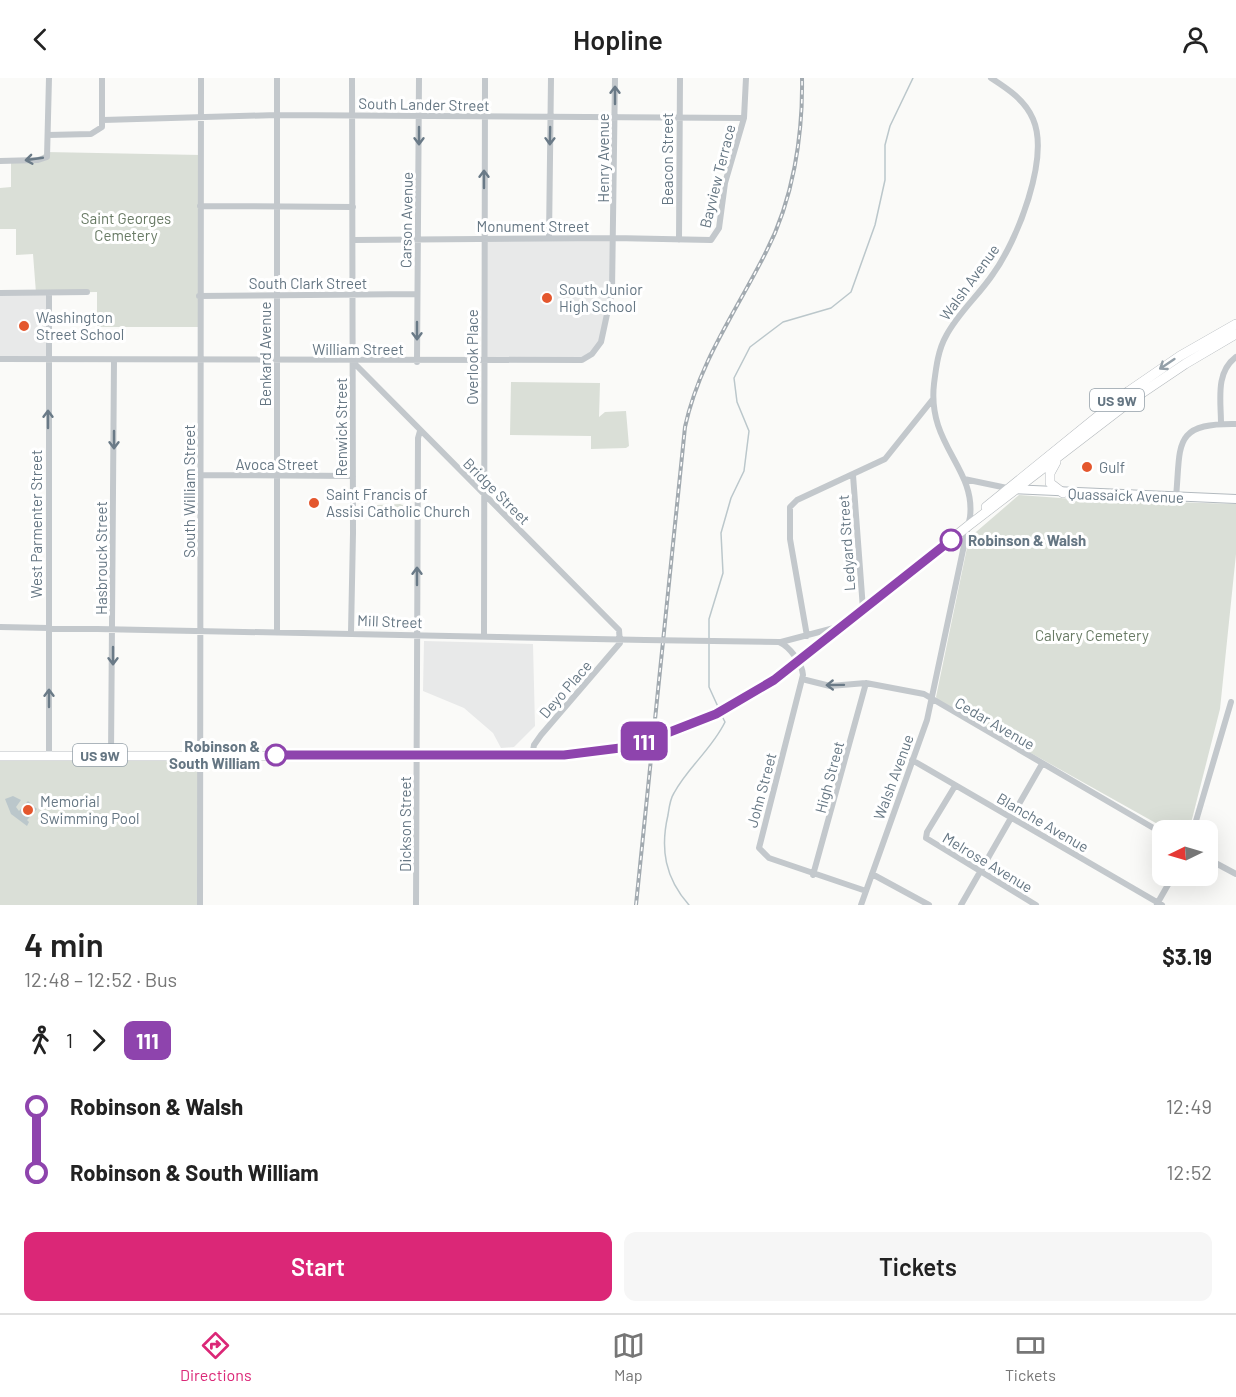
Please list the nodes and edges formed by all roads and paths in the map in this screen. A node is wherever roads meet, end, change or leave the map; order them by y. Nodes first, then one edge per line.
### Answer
1 (49, 78) edge
2 (102, 78) edge
3 (201, 78) edge
4 (277, 78) edge
5 (352, 78) edge
6 (419, 78) edge
7 (485, 78) edge
8 (551, 78) edge
9 (615, 78) edge
10 (680, 78) edge
11 (746, 78) edge
12 (991, 78) edge
13 (277, 115) junction
14 (353, 115) junction
15 (419, 116) junction
16 (201, 117) junction
17 (485, 117) junction
18 (550, 117) junction
19 (615, 117) junction
20 (679, 117) junction
21 (744, 118) junction
22 (103, 120) junction
23 (48, 135) junction
24 (0, 161) edge
25 (200, 206) junction
26 (277, 207) junction
27 (352, 207) junction
28 (418, 238) junction
29 (484, 238) junction
30 (549, 238) junction
31 (614, 238) junction
32 (713, 239) joint
33 (352, 240) junction
34 (679, 240) junction
35 (87, 292) dead end
36 (0, 293) edge
37 (49, 293) junction
38 (352, 294) junction
39 (417, 294) junction
40 (277, 295) junction
41 (199, 296) junction
42 (1236, 324) edge
43 (1236, 334) edge
44 (1236, 357) edge
45 (0, 359) edge
46 (49, 359) junction
47 (114, 360) junction
48 (200, 360) junction
49 (276, 361) junction
50 (352, 361) junction
51 (417, 362) junction
52 (483, 362) junction
53 (933, 399) junction
54 (1221, 424) junction
55 (1236, 424) edge
56 (420, 430) junction
57 (1059, 457) junction
58 (201, 475) junction
59 (853, 475) junction
60 (277, 476) junction
61 (353, 476) junction
62 (964, 479) junction
63 (1012, 489) junction
64 (1063, 493) junction
65 (484, 494) junction
66 (1176, 497) junction
67 (1236, 499) edge
68 (968, 526) junction
69 (863, 609) junction
70 (844, 625) junction
71 (0, 627) edge
72 (48, 627) junction
73 (113, 627) junction
74 (201, 629) junction
75 (277, 630) junction
76 (351, 632) junction
77 (417, 634) junction
78 (484, 636) junction
79 (807, 636) junction
80 (622, 639) junction
81 (779, 642) junction
82 (798, 662) junction
83 (802, 680) junction
84 (866, 683) junction
85 (932, 700) junction
86 (1232, 702) dead end
87 (199, 754) junction
88 (111, 755) junction
89 (0, 756) edge
90 (49, 756) junction
91 (418, 756) junction
92 (532, 756) junction
93 (912, 760) junction
94 (1042, 764) junction
95 (956, 786) junction
96 (1010, 817) junction
97 (1196, 820) edge
98 (1152, 827) edge
99 (1218, 864) edge
100 (979, 872) junction
101 (872, 874) junction
102 (1236, 874) edge
103 (813, 875) junction
104 (1168, 886) edge
105 (866, 891) junction
106 (1158, 904) edge
107 (200, 905) edge
108 (416, 905) edge
109 (861, 905) edge
110 (929, 905) edge
111 (961, 905) edge
112 (1036, 905) edge

1 - 23 street
2 - 22 street
3 - 16 street, South William Street
4 - 13 street, Benkard Avenue
5 - 14 street, Renwick Street
6 - 15 street, Carson Avenue
7 - 17 street, Overlook Place
8 - 18 street
19 -> 9 street, Henry Avenue
10 - 20 street, Beacon Street
11 - 21 street, Bayview Terrace
12 - 53 street, Walsh Avenue
13 - 14 street, South Lander Street
13 - 16 street, South Lander Street
13 - 26 street, Benkard Avenue
14 - 15 street, South Lander Street
14 - 27 street, Renwick Street
15 - 17 street, South Lander Street
15 -> 28 street, Carson Avenue
16 - 22 street, South Lander Street
16 - 25 street, South William Street
17 - 18 street, South Lander Street
29 -> 17 street, Overlook Place
18 - 19 street, South Lander Street
18 -> 30 street
19 - 20 street, South Lander Street
19 - 31 street, Henry Avenue
20 - 21 street, South Lander Street
20 - 34 street, Beacon Street
21 - 32 street, Bayview Terrace
22 - 23 street
23 -> 24 street
25 - 26 street
25 - 41 street, South William Street
26 - 27 street
26 - 40 street, Benkard Avenue
27 - 33 street, Renwick Street
28 - 29 street, Monument Street
28 - 33 street, Monument Street
28 - 39 street, Carson Avenue
29 - 30 street, Monument Street
29 - 52 street, Overlook Place
30 - 31 street, Monument Street
31 - 34 street, Monument Street
31 - 52 street, William Street
32 - 34 street, Monument Street
33 - 38 street, Renwick Street
35 - 37 street
36 - 37 street
37 - 46 street, West Parmenter Street
38 - 39 street, South Clark Street
38 - 40 street, South Clark Street
38 - 50 street, Renwick Street
39 -> 51 street, Carson Avenue
40 - 41 street, South Clark Street
40 - 49 street, Benkard Avenue
41 - 48 street, South William Street
42 -> 63 highway, US 9W
43 - 57 highway, US 9W
44 - 54 street
45 - 46 street, William Street
46 - 47 street, William Street
72 -> 46 street, West Parmenter Street
47 - 48 street, William Street
47 -> 73 street, Hasbrouck Street
48 - 49 street, William Street
48 - 58 street, South William Street
49 - 50 street, William Street
49 - 60 street, Benkard Avenue
50 - 51 street, William Street
50 - 56 street, Bridge Street
50 - 61 street, Renwick Street
51 - 52 street, William Street
52 - 65 street, Overlook Place
53 - 59 street
53 - 62 street, Walsh Avenue
54 - 55 street
54 - 66 street
56 - 65 street, Bridge Street
77 -> 56 street
57 - 63 highway, US 9W
57 - 64 highway
58 - 60 street, Avoca Street
58 - 74 street, South William Street
59 - 69 street, Ledyard Street
59 - 79 street
60 - 61 street, Avoca Street
60 - 75 street, Benkard Avenue
61 - 76 street, Renwick Street
62 - 63 street
62 - 68 street, Walsh Avenue
63 - 64 main road, Quassaick Avenue
63 - 68 highway, US 9W
64 - 66 main road, Quassaick Avenue
65 - 78 street, Overlook Place
65 - 80 street, Bridge Street
66 - 67 main road, Quassaick Avenue
68 - 69 highway, US 9W
68 - 85 street, Walsh Avenue
69 - 70 highway, US 9W
70 - 79 street, Mill Street
70 - 82 highway, US 9W
71 - 72 street, Mill Street
72 - 73 street, Mill Street
90 -> 72 street, West Parmenter Street
73 - 74 street, Mill Street
73 -> 88 street, Hasbrouck Street
74 - 75 street, Mill Street
74 - 87 street, South William Street
75 - 76 street, Mill Street
76 - 77 street, Mill Street
77 - 78 street, Mill Street
77 - 91 street, Dickson Street
78 - 80 street, Mill Street
79 - 81 street, Mill Street
80 - 81 street, Mill Street, bridge
80 - 92 street, Deyo Place
81 - 82 street
82 - 83 street, John Street
82 - 92 highway, US 9W, bridge
84 -> 83 street, Cedar Avenue
83 - 103 street, John Street
84 - 85 street, Cedar Avenue
84 - 103 street, High Street
85 - 93 street, Walsh Avenue
85 - 94 street, Cedar Avenue
86 - 97 street
87 - 88 highway, US 9W
87 - 91 highway, US 9W
87 - 107 street, South William Street
88 - 90 highway, US 9W
89 - 90 highway, US 9W
91 - 92 highway, US 9W
91 - 108 street, Dickson Street
93 - 95 street, Blanche Avenue
93 - 101 street, Walsh Avenue
94 - 96 street
94 - 98 street, Cedar Avenue
95 - 96 street, Blanche Avenue
95 - 100 street, Melrose Avenue
96 - 100 street
96 - 106 street, Blanche Avenue
99 - 102 street
100 - 111 street
100 - 112 street, Melrose Avenue
101 - 105 street, Walsh Avenue
101 - 110 street
103 - 105 street, John Street
104 - 106 street
105 - 109 street, Walsh Avenue

